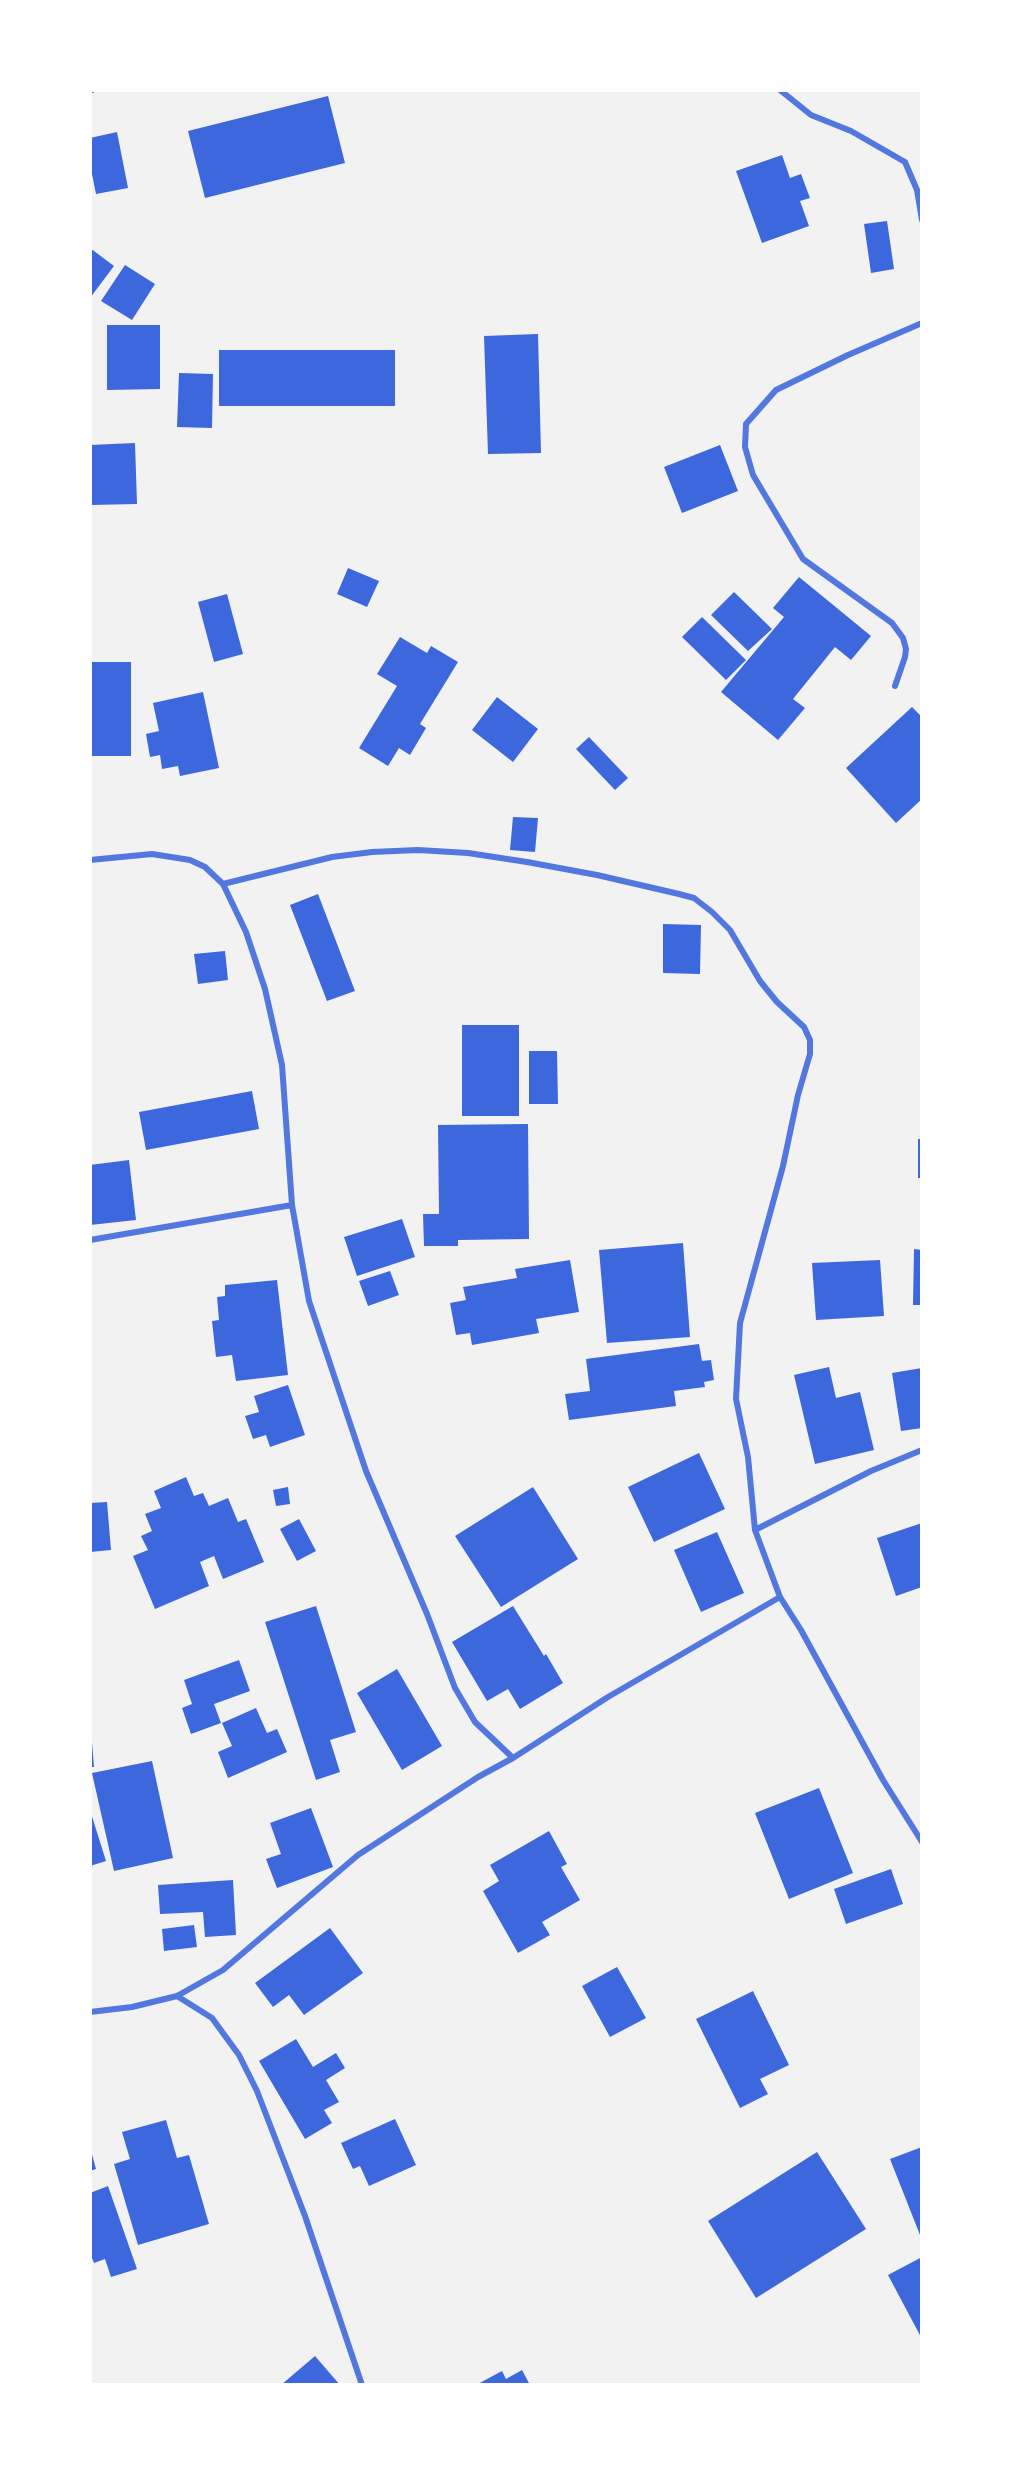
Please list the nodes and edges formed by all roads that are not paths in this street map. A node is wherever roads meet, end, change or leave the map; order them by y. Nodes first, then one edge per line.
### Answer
1 (780, 90) edge
2 (922, 220) edge
3 (922, 323) edge
4 (895, 686) dead end
5 (90, 860) edge
6 (223, 884) junction
7 (292, 1205) junction
8 (90, 1240) edge
9 (922, 1450) edge
10 (755, 1530) junction
11 (780, 1597) junction
12 (513, 1758) junction
13 (922, 1842) edge
14 (177, 1996) junction
15 (90, 2012) edge
16 (362, 2385) edge

1 - 2 street
3 - 4 street
5 - 6 street
6 - 7 street
6 - 10 street
7 - 8 street
7 - 12 street
9 - 10 street
10 - 11 street
11 - 12 street
11 - 13 street
12 - 14 street
14 - 15 street
14 - 16 street

